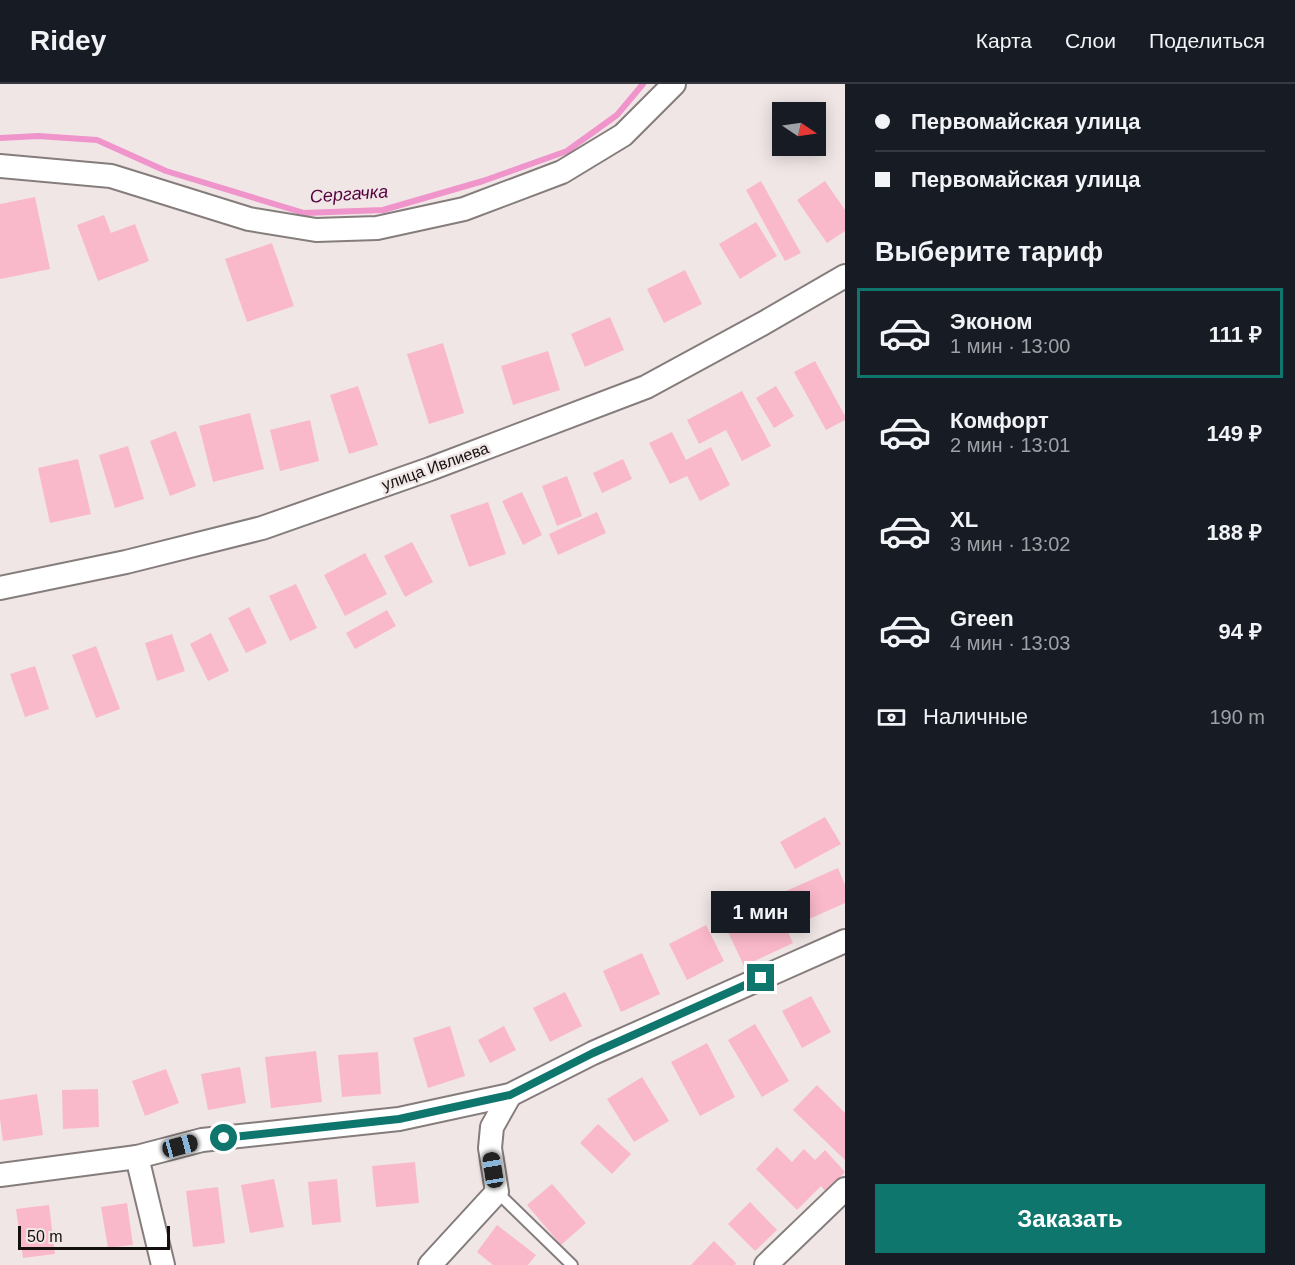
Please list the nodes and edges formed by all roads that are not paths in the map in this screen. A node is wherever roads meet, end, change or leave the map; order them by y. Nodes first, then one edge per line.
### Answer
1 (674, 84) edge
2 (0, 166) edge
3 (845, 276) edge
4 (0, 588) edge
5 (845, 941) edge
6 (510, 1095) junction
7 (137, 1157) junction
8 (0, 1175) edge
9 (845, 1189) edge
10 (497, 1192) junction
11 (164, 1265) edge
12 (430, 1265) edge
13 (572, 1265) edge
14 (766, 1265) edge

1 - 2 street
3 - 4 street, улица Ивлиева
5 - 6 street
6 - 7 street
6 - 10 street
7 - 8 street
7 - 11 street
9 - 14 street
10 - 12 street
10 - 13 lane

